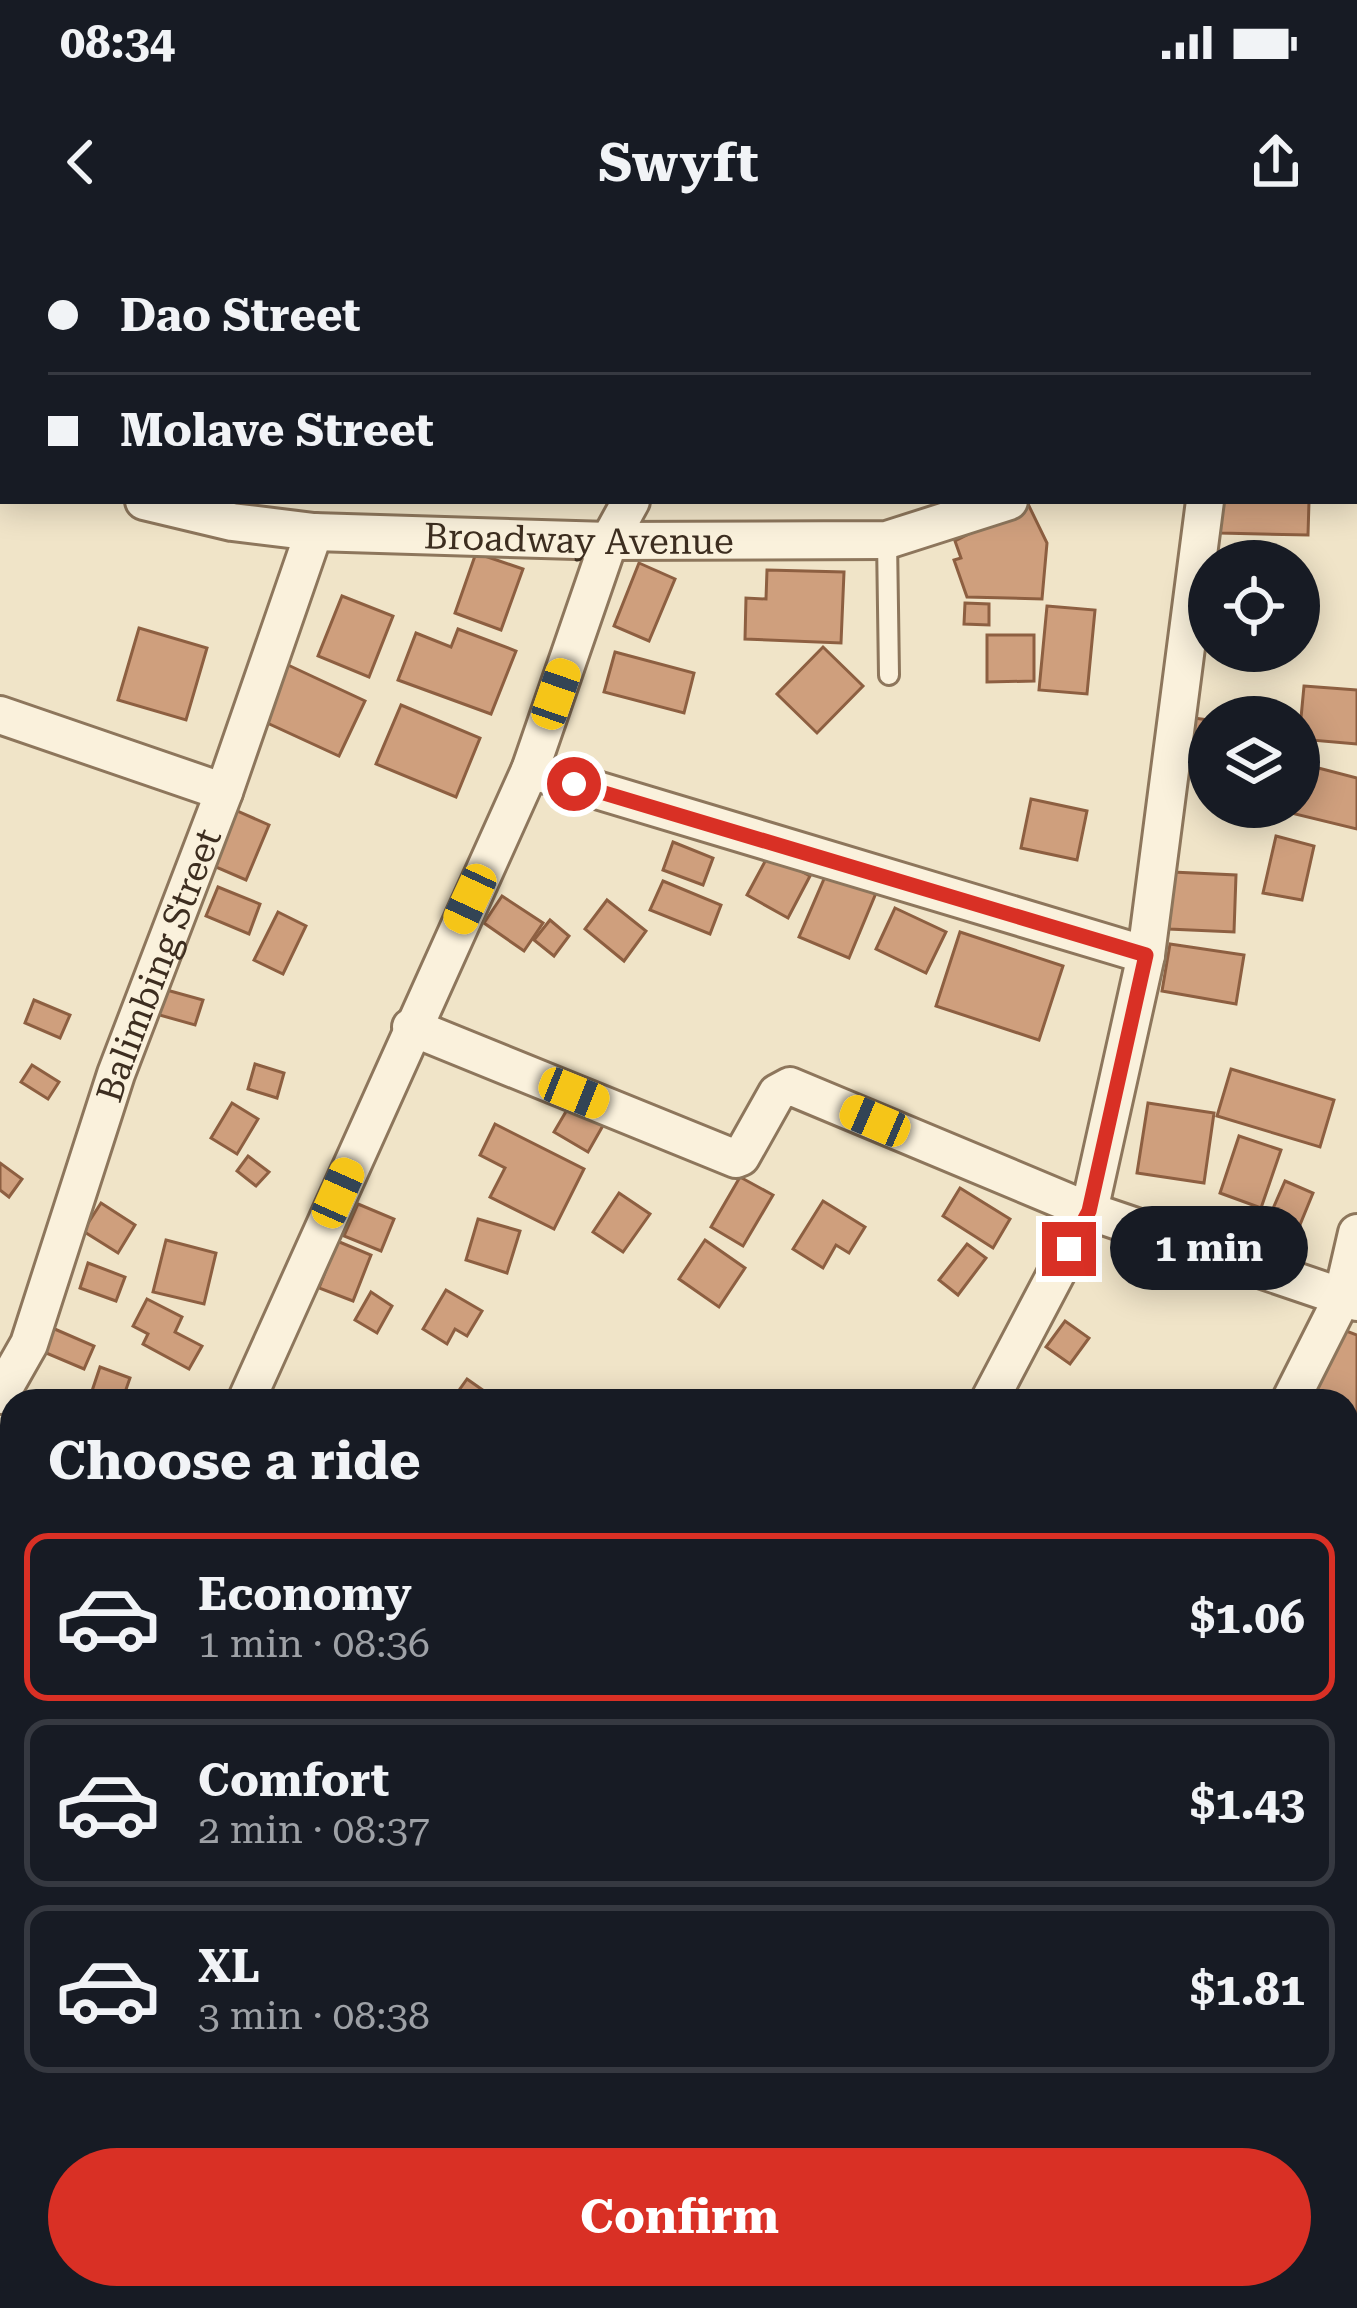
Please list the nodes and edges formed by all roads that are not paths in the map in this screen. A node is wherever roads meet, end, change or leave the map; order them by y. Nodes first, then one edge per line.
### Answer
1 (156, 504) edge
2 (629, 504) edge
3 (1001, 504) edge
4 (1205, 504) edge
5 (314, 532) junction
6 (887, 540) junction
7 (609, 541) junction
8 (889, 675) dead end
9 (0, 715) edge
10 (530, 770) junction
11 (224, 792) junction
12 (1146, 955) junction
13 (411, 1027) junction
14 (1089, 1211) junction
15 (1357, 1233) edge
16 (1350, 1300) edge
17 (3, 1389) edge
18 (251, 1389) edge
19 (994, 1389) edge
20 (1297, 1389) edge

1 - 5 street, Broadway Avenue
2 - 7 street
3 - 6 street, Broadway Avenue
4 - 12 street
5 - 7 street, Broadway Avenue
5 - 11 street, Balimbing Street
6 - 7 street, Broadway Avenue
6 - 8 lane
7 - 10 street
9 - 11 street
10 - 12 street
10 - 13 street
11 - 17 street, Balimbing Street
12 - 14 street
13 - 14 street
13 - 18 street
14 - 16 street
14 - 19 street
15 - 16 street
16 - 20 street

